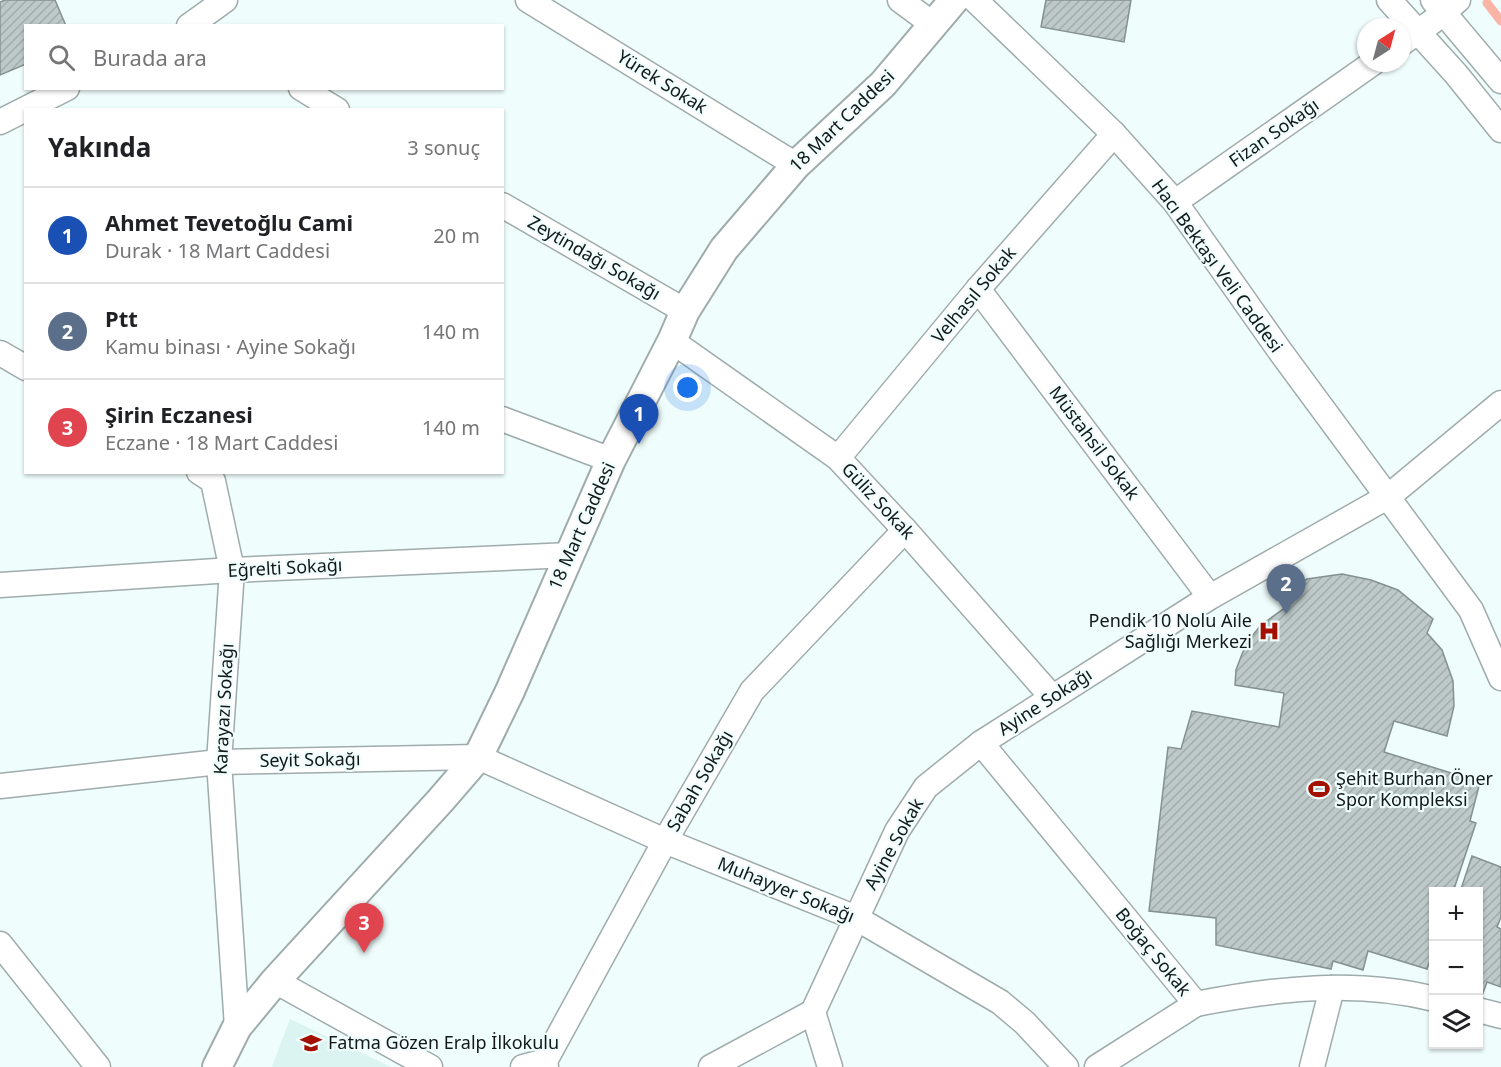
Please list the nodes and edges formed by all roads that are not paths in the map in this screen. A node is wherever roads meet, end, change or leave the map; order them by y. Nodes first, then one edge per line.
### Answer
1 (225, 0) edge
2 (528, 0) edge
3 (900, 0) edge
4 (954, 0) edge
5 (975, 0) edge
6 (1389, 0) edge
7 (1445, 4) edge
8 (1399, 18) edge
9 (191, 24) edge
10 (934, 25) junction
11 (1411, 37) edge
12 (1411, 39) edge
13 (1360, 72) edge
14 (1501, 81) edge
15 (64, 90) edge
16 (304, 90) edge
17 (28, 108) edge
18 (334, 108) edge
19 (24, 110) edge
20 (0, 122) edge
21 (1501, 130) edge
22 (1114, 134) junction
23 (796, 165) junction
24 (1175, 202) junction
25 (504, 206) edge
26 (978, 289) junction
27 (685, 311) junction
28 (672, 342) junction
29 (0, 353) edge
30 (24, 368) edge
31 (1501, 403) edge
32 (504, 420) edge
33 (838, 458) junction
34 (611, 460) junction
35 (202, 474) edge
36 (1389, 496) junction
37 (905, 530) junction
38 (570, 555) junction
39 (232, 570) junction
40 (0, 585) edge
41 (1210, 597) junction
42 (1501, 678) edge
43 (1052, 697) junction
44 (981, 743) junction
45 (478, 757) junction
46 (219, 762) junction
47 (0, 786) edge
48 (665, 840) junction
49 (856, 918) junction
50 (0, 944) edge
51 (275, 981) junction
52 (1332, 988) junction
53 (1429, 998) edge
54 (1196, 1004) junction
55 (1483, 1011) edge
56 (813, 1012) junction
57 (1501, 1016) edge
58 (237, 1027) junction
59 (76, 1038) junction
60 (538, 1065) edge
61 (86, 1067) edge
62 (98, 1067) edge
63 (217, 1067) edge
64 (233, 1067) edge
65 (430, 1067) edge
66 (711, 1067) edge
67 (830, 1067) edge
68 (1066, 1067) edge
69 (1097, 1067) edge
70 (1312, 1067) edge

1 - 9 street
2 - 23 street, Yürek Sokak
3 - 10 street
4 - 10 street, 18 Mart Caddesi
5 - 22 street, Hacı Bektaşı Veli Caddesi
6 - 8 street
7 - 11 street
7 - 14 street
10 - 23 street, 18 Mart Caddesi
12 - 21 street
13 - 24 street, Fizan Sokağı
15 - 17 street
16 - 18 street
19 - 20 street
22 - 24 street, Hacı Bektaşı Veli Caddesi
22 - 26 street, Velhasıl Sokak
23 - 27 street, 18 Mart Caddesi
24 - 36 street, Hacı Bektaşı Veli Caddesi
25 - 27 street, Zeytindağı Sokağı
26 - 33 street, Velhasıl Sokak
26 - 41 street, Müstahsil Sokak
27 - 28 street, 18 Mart Caddesi
28 - 33 street, Güliz Sokak
28 - 34 street, 18 Mart Caddesi
29 - 30 street
31 - 36 street
32 - 34 street
33 - 37 street, Güliz Sokak
34 - 38 street, 18 Mart Caddesi
35 - 39 street, Karayazı Sokağı
36 - 41 street, Ayine Sokağı
36 - 42 street, Hacı Bektaşı Veli Caddesi
37 - 43 street, Güliz Sokak
37 - 48 street, Sabah Sokağı
38 - 39 street, Eğrelti Sokağı
38 - 45 street, 18 Mart Caddesi
39 - 40 street, Eğrelti Sokağı
39 - 46 street, Karayazı Sokağı
41 - 43 street, Ayine Sokağı
43 - 44 street, Ayine Sokağı
44 - 49 street, Ayine Sokak
44 - 54 street, Boğaç Sokak
45 - 46 street, Seyit Sokağı
45 - 48 street, Muhayyer Sokağı
45 - 51 street, 18 Mart Caddesi
46 - 47 street, Seyit Sokağı
46 - 58 street, Karayazı Sokağı
48 - 49 street, Muhayyer Sokağı
48 - 60 street, Sabah Sokağı
49 - 56 street, Ayine Sokak
49 - 68 street, Muhayyer Sokağı
50 - 59 street
51 - 58 street, 18 Mart Caddesi
51 - 65 street
52 - 53 street, Boğaç Sokak
52 - 54 street, Boğaç Sokak
52 - 70 street
54 - 69 street
55 - 57 street
56 - 66 street
56 - 67 street
58 - 63 street, 18 Mart Caddesi
58 - 64 street
59 - 61 street
59 - 62 street

